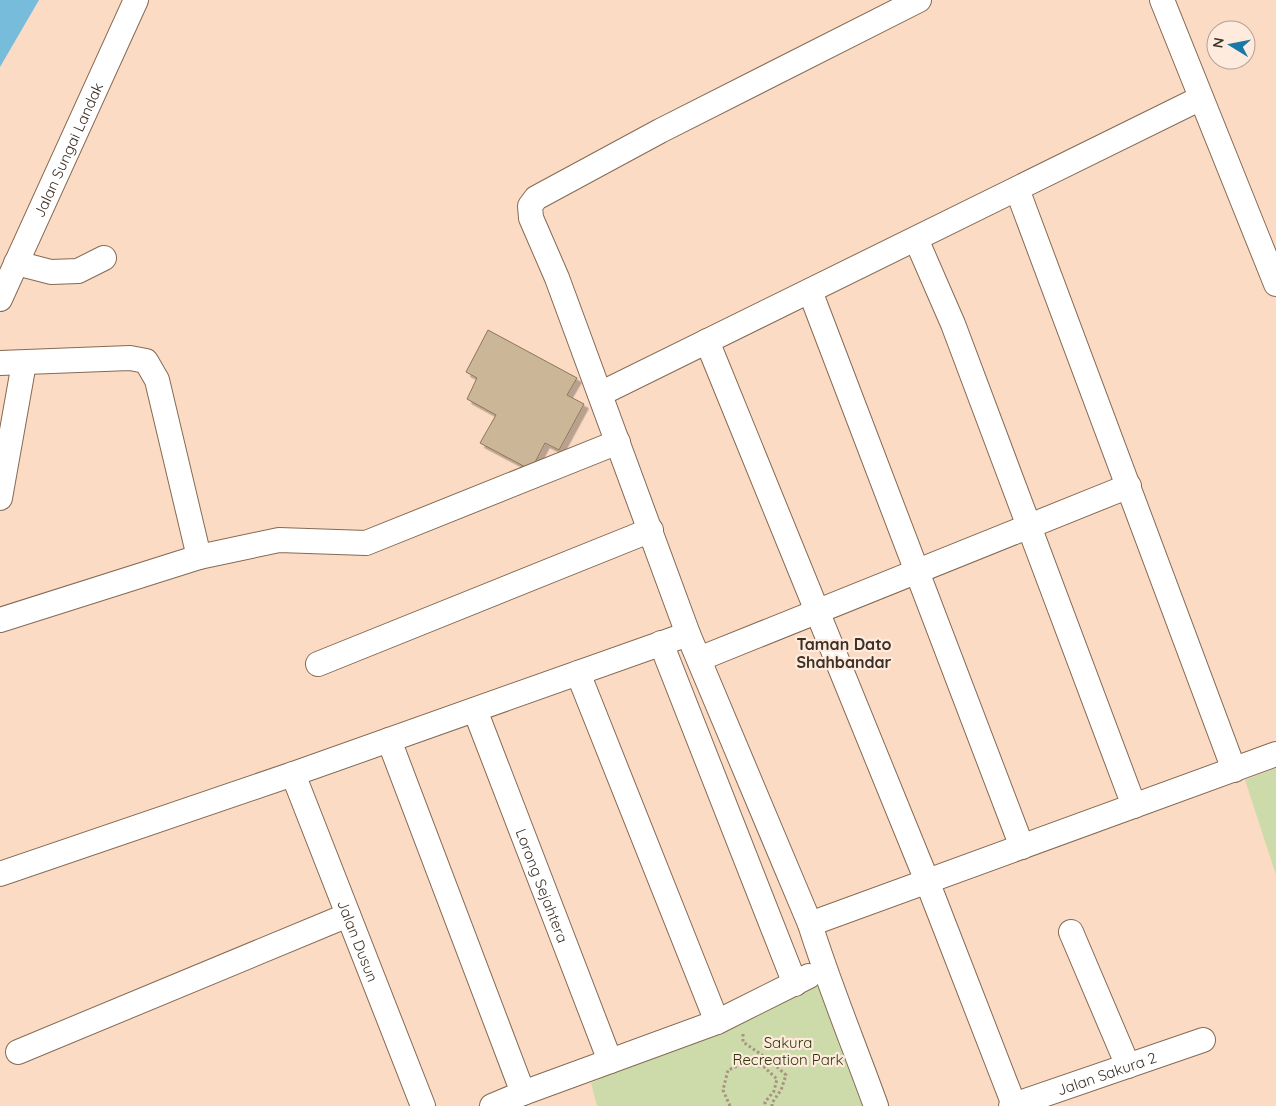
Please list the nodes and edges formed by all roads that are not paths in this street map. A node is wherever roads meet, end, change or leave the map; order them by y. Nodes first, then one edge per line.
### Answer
1 (136, 0) edge
2 (919, 0) edge
3 (1162, 0) edge
4 (1201, 98) junction
5 (1017, 190) junction
6 (916, 239) junction
7 (104, 258) dead end
8 (16, 263) junction
9 (1276, 284) edge
10 (810, 291) junction
11 (0, 299) edge
12 (707, 342) junction
13 (0, 363) edge
14 (24, 363) junction
15 (600, 394) junction
16 (618, 442) junction
17 (1129, 486) junction
18 (0, 498) edge
19 (1028, 527) junction
20 (651, 530) junction
21 (199, 558) junction
22 (918, 571) junction
23 (818, 612) junction
24 (0, 620) edge
25 (688, 634) junction
26 (661, 643) junction
27 (699, 658) junction
28 (318, 664) dead end
29 (578, 673) junction
30 (474, 710) junction
31 (389, 740) junction
32 (1276, 754) edge
33 (1234, 770) junction
34 (293, 774) junction
35 (1134, 806) junction
36 (1022, 846) junction
37 (0, 874) edge
38 (927, 881) junction
39 (348, 915) junction
40 (810, 924) junction
41 (1071, 932) dead end
42 (823, 967) junction
43 (795, 984) junction
44 (717, 1022) junction
45 (1203, 1040) dead end
46 (18, 1052) dead end
47 (610, 1061) junction
48 (1128, 1066) junction
49 (523, 1092) junction
50 (1013, 1105) edge
51 (423, 1106) edge
52 (492, 1106) edge
53 (876, 1106) edge

1 - 8 street, Jalan Sungai Landak
2 - 15 street
3 - 4 street
4 - 5 street
4 - 9 street
5 - 6 street
5 - 17 street
6 - 10 street
6 - 19 street
7 - 8 street
8 - 11 street, Jalan Sungai Landak
10 - 12 street
10 - 22 street
12 - 15 street
12 - 23 street
13 - 14 street
14 - 18 street
14 - 21 street
15 - 16 street
16 - 20 street
16 - 21 street
17 - 19 street
17 - 33 street
19 - 22 street
19 - 35 street
20 - 25 street
20 - 28 street
21 - 24 street
22 - 23 street
22 - 36 street
23 - 27 street
23 - 38 street
25 - 26 street
25 - 27 street
26 - 29 street
26 - 43 street
27 - 40 street
29 - 30 street
29 - 44 street
30 - 31 street
30 - 47 street, Lorong Sejahtera
31 - 34 street
31 - 49 street
32 - 33 street
33 - 35 street
34 - 37 street
34 - 39 street, Jalan Dusun
35 - 36 street
36 - 38 street
38 - 40 street
38 - 50 street
39 - 46 street
39 - 51 street, Jalan Dusun
40 - 42 street
41 - 48 street
42 - 43 street
42 - 53 street
43 - 44 street
44 - 47 street
45 - 48 street, Jalan Sakura 2
47 - 49 street
48 - 50 street, Jalan Sakura 2
49 - 52 street

